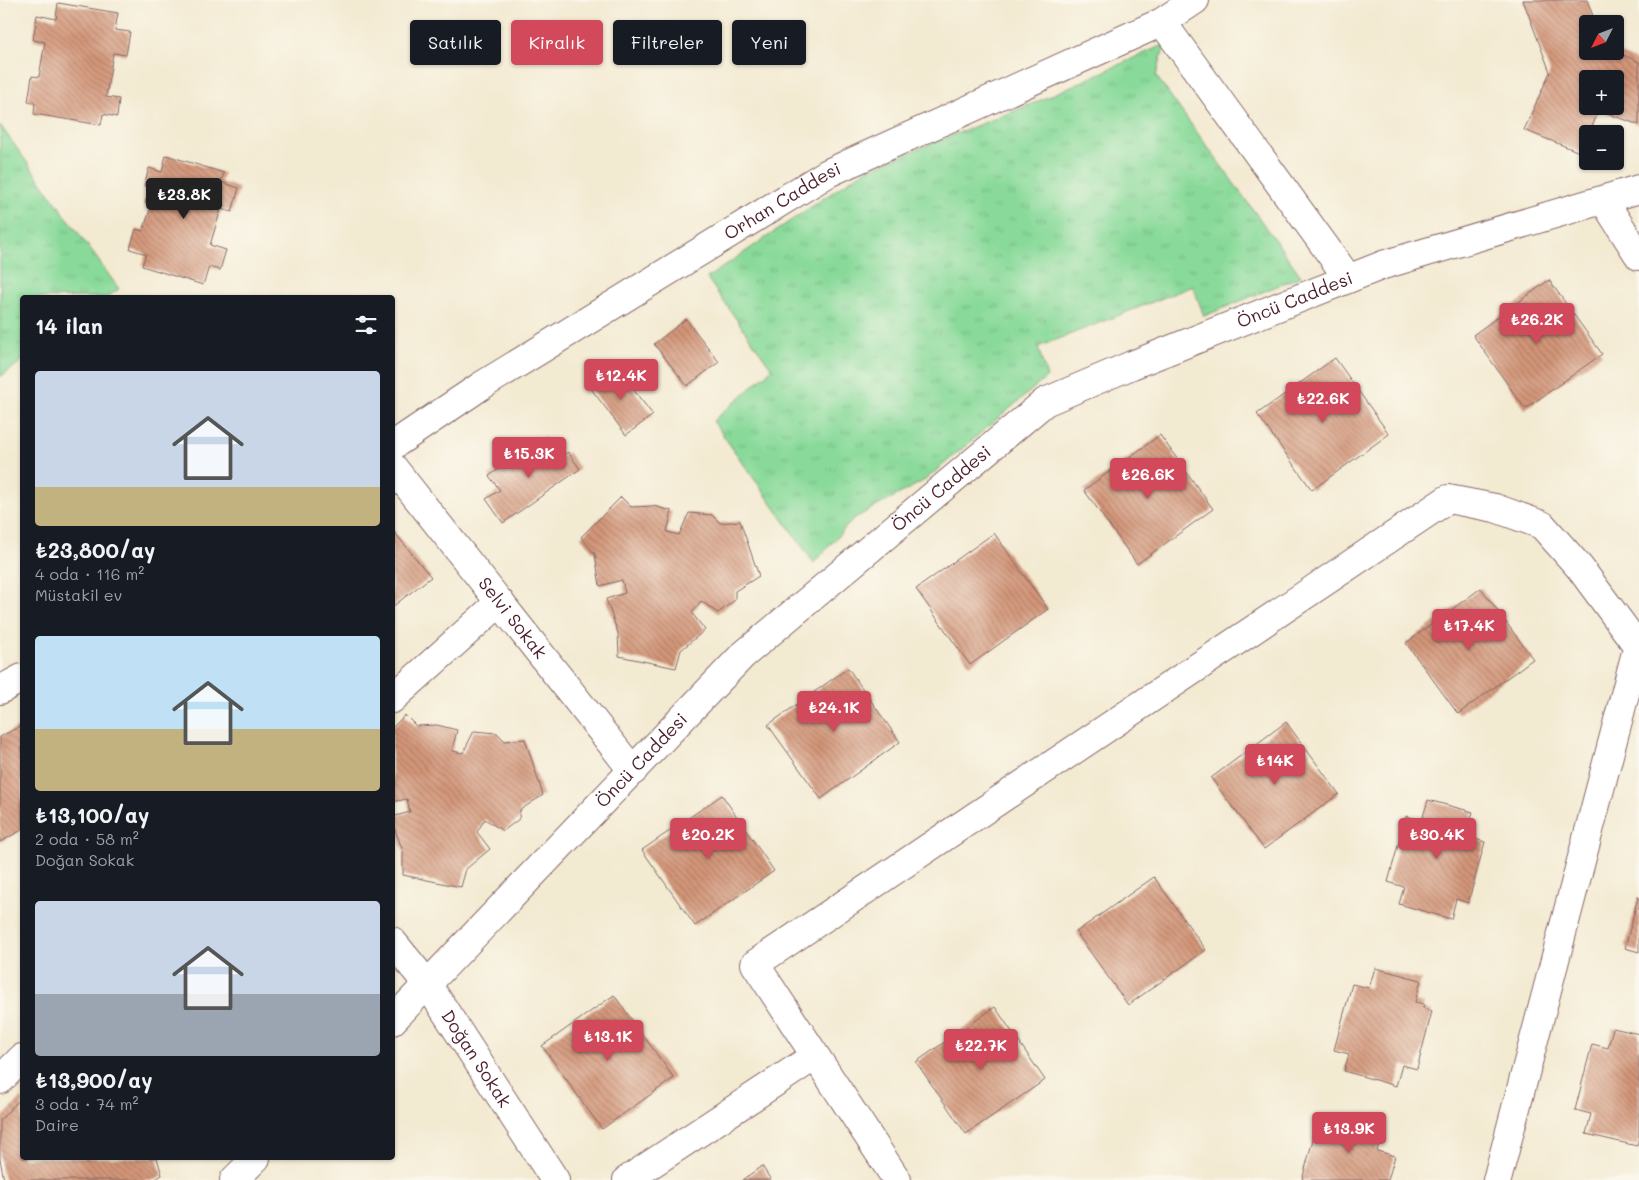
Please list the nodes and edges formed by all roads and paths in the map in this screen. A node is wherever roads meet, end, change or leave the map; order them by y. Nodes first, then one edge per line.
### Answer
1 (1195, 0) edge
2 (1162, 22) junction
3 (1639, 189) edge
4 (1604, 200) junction
5 (1639, 256) edge
6 (1348, 278) junction
7 (395, 444) edge
8 (395, 470) edge
9 (500, 602) junction
10 (1639, 645) edge
11 (20, 679) edge
12 (0, 690) edge
13 (395, 696) edge
14 (633, 771) junction
15 (395, 946) edge
16 (428, 985) junction
17 (395, 1018) edge
18 (816, 1056) junction
19 (20, 1060) edge
20 (0, 1080) edge
21 (254, 1160) edge
22 (234, 1180) edge
23 (555, 1180) edge
24 (627, 1180) edge
25 (897, 1180) edge
26 (1496, 1180) edge

1 - 2 street, Orhan Caddesi
2 - 6 street
2 - 7 street, Orhan Caddesi
3 - 4 street, Öncü Caddesi
4 - 5 street
4 - 6 street, Öncü Caddesi
6 - 14 street, Öncü Caddesi
8 - 9 street, Selvi Sokak
9 - 13 street
9 - 14 street, Selvi Sokak
10 - 18 street
10 - 26 street
11 - 12 street
14 - 16 street, Öncü Caddesi
15 - 16 street, Doğan Sokak
16 - 17 street, Öncü Caddesi
16 - 23 street, Doğan Sokak
18 - 24 street
18 - 25 street
19 - 20 street
21 - 22 street

